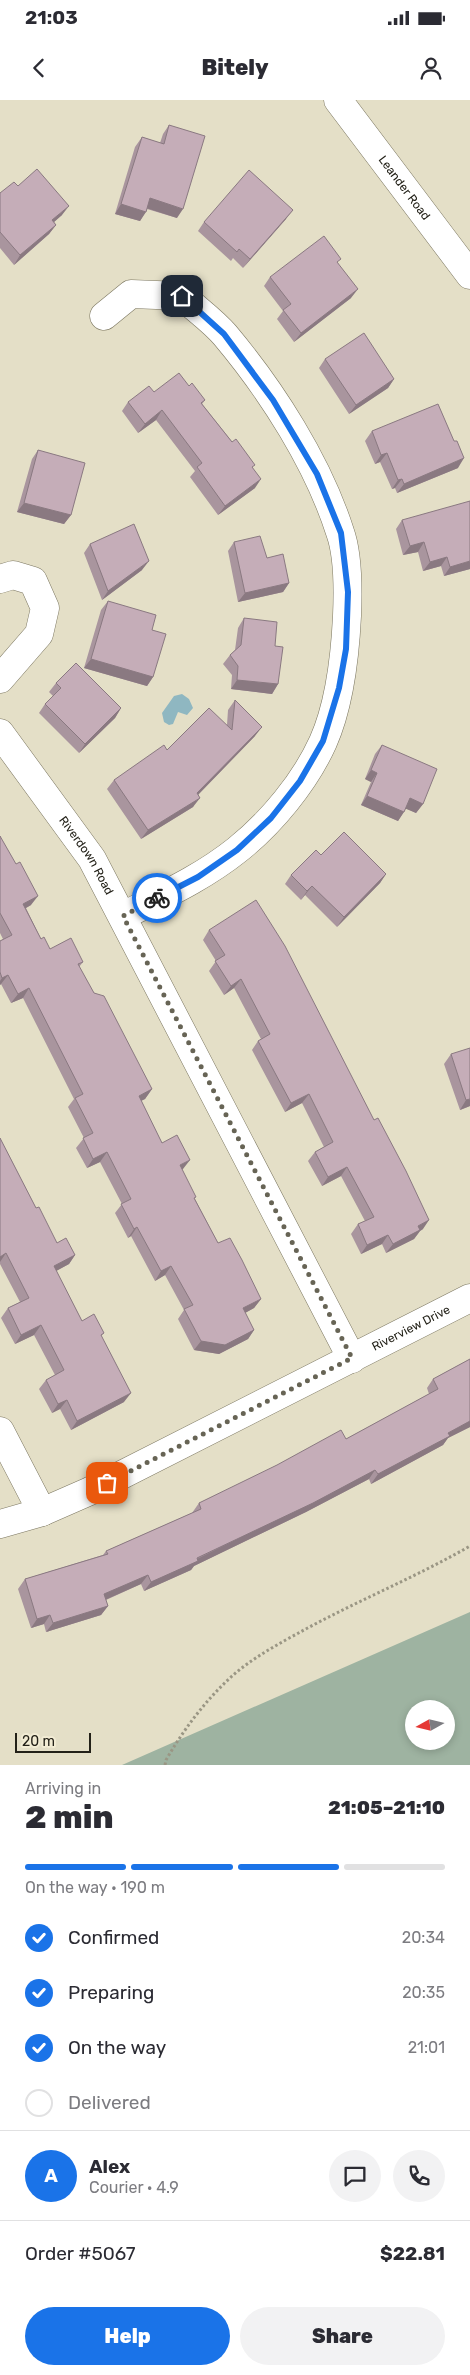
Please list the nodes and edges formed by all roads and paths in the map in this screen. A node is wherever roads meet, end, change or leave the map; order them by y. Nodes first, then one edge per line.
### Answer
1 (338, 100) edge
2 (470, 275) edge
3 (104, 316) dead end
4 (0, 579) edge
5 (0, 679) edge
6 (0, 733) edge
7 (123, 916) junction
8 (470, 1298) edge
9 (352, 1358) junction
10 (0, 1431) edge
11 (42, 1512) junction
12 (0, 1524) edge
13 (470, 1546) edge
14 (165, 1765) edge

1 - 2 street, Leander Road
3 - 7 street
4 - 5 street
6 - 7 street, Riverdown Road
7 - 9 street, Riverdown Road
8 - 9 street, Riverview Drive
9 - 11 street, Riverview Drive
10 - 11 street
11 - 12 street, Riverview Drive
13 - 14 path

